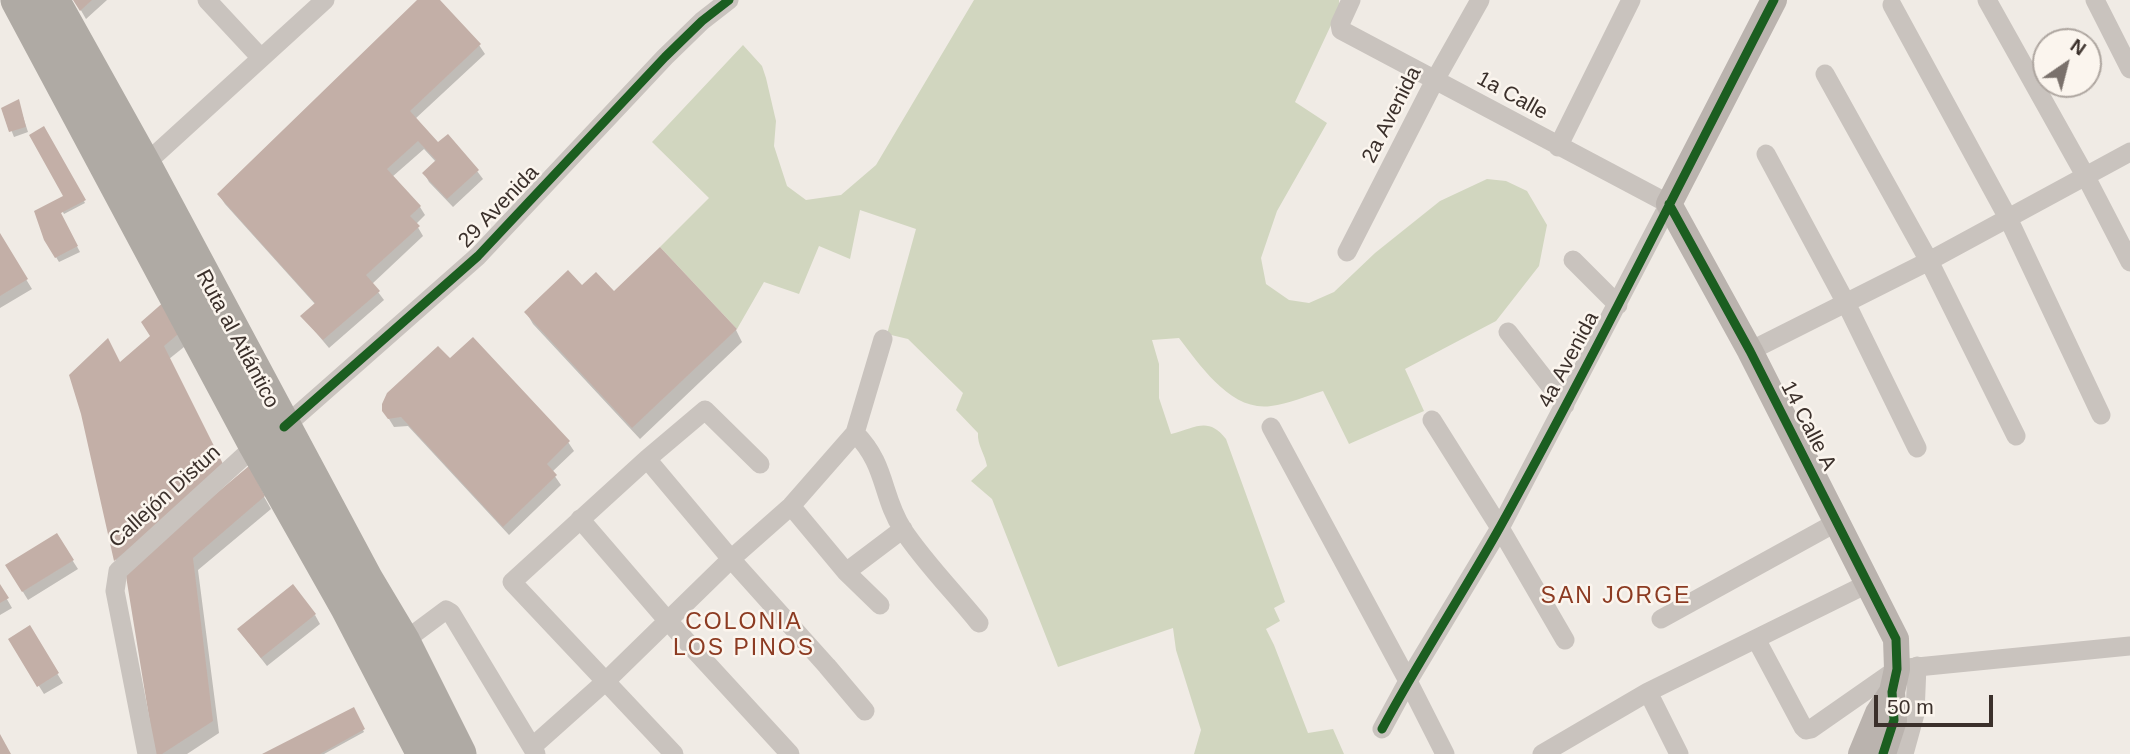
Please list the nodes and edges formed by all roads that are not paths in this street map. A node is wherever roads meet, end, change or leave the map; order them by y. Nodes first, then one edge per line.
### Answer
1 (18, 0) edge
2 (52, 0) edge
3 (207, 0) edge
4 (325, 0) edge
5 (729, 0) edge
6 (1351, 0) edge
7 (1480, 0) edge
8 (1631, 0) edge
9 (1774, 0) edge
10 (1987, 0) edge
11 (2095, 0) edge
12 (1892, 5) dead end
13 (261, 58) junction
14 (2130, 69) edge
15 (1825, 74) dead end
16 (1435, 80) junction
17 (1558, 147) junction
18 (2130, 152) edge
19 (1766, 154) dead end
20 (144, 165) junction
21 (2086, 177) junction
22 (1669, 204) junction
23 (147, 206) junction
24 (2008, 218) junction
25 (1347, 252) dead end
26 (1573, 260) dead end
27 (1928, 261) junction
28 (2130, 262) edge
29 (1846, 303) junction
30 (1618, 305) junction
31 (1508, 332) dead end
32 (883, 339) dead end
33 (1749, 351) junction
34 (1565, 405) junction
35 (2101, 415) dead end
36 (1432, 420) dead end
37 (1271, 428) dead end
38 (855, 433) junction
39 (270, 436) junction
40 (2016, 436) dead end
41 (1917, 448) dead end
42 (647, 459) junction
43 (760, 464) dead end
44 (790, 506) junction
45 (580, 519) junction
46 (1837, 522) junction
47 (1500, 528) junction
48 (903, 529) junction
49 (731, 559) junction
50 (846, 572) junction
51 (1868, 583) junction
52 (880, 605) dead end
53 (667, 620) junction
54 (1661, 620) dead end
55 (979, 623) dead end
56 (1756, 639) junction
57 (1565, 640) dead end
58 (403, 642) junction
59 (2130, 646) edge
60 (1902, 676) junction
61 (606, 681) junction
62 (1408, 681) junction
63 (1648, 692) junction
64 (865, 711) dead end
65 (1382, 729) dead end
66 (534, 750) edge
67 (1551, 752) edge
68 (147, 754) edge
69 (424, 754) edge
70 (459, 754) edge
71 (674, 754) edge
72 (790, 754) edge
73 (1445, 754) edge
74 (1679, 754) edge
75 (1861, 754) edge
76 (1883, 754) edge
77 (1905, 754) edge

1 - 23 highway, Ruta al Atlántico
2 - 20 highway, Ruta al Atlántico
3 - 13 street
4 - 13 street
5 - 39 street, 29 Avenida
6 - 16 street, 1a Calle
7 - 16 street, 2a Avenida
8 - 17 street
9 - 22 street, 4a Avenida
10 - 21 street
11 - 14 street
12 - 24 street
13 - 20 street
15 - 27 street
16 - 17 street, 1a Calle
16 - 25 street, 2a Avenida
17 - 22 street, 1a Calle
18 - 21 street
19 - 29 street
20 - 23 highway, Ruta al Atlántico
21 - 24 street
21 - 28 street
22 - 30 street, 4a Avenida
22 - 33 street, 14 Calle A
23 - 39 highway, Ruta al Atlántico
24 - 27 street
24 - 35 street
26 - 30 street
27 - 29 street
27 - 40 street
29 - 33 street
29 - 41 street
30 - 34 street, 4a Avenida
31 - 34 street
32 - 38 street
33 - 46 street, 14 Calle A
34 - 47 street, 4a Avenida
36 - 47 street
37 - 62 street
38 - 44 street
38 - 48 street
39 - 58 highway, Ruta al Atlántico
39 - 68 street, Callejón Distun
39 - 69 highway, Ruta al Atlántico
42 - 43 street
42 - 45 street
42 - 49 street
44 - 49 street
44 - 50 street
45 - 53 street
45 - 61 street
46 - 51 street, 14 Calle A
46 - 54 street
47 - 57 street
47 - 62 street, 4a Avenida
48 - 50 street
48 - 55 street
49 - 53 street
49 - 64 street
50 - 52 street
51 - 56 street
51 - 60 street, 14 Calle A
53 - 61 street
53 - 72 street
56 - 60 street
56 - 63 street
58 - 66 street
58 - 70 highway, Ruta al Atlántico
59 - 60 street
60 - 75 street
60 - 76 street, 14 Calle A
60 - 77 street
61 - 66 street
61 - 71 street
62 - 65 street, 4a Avenida
62 - 73 street
63 - 67 street
63 - 74 street

